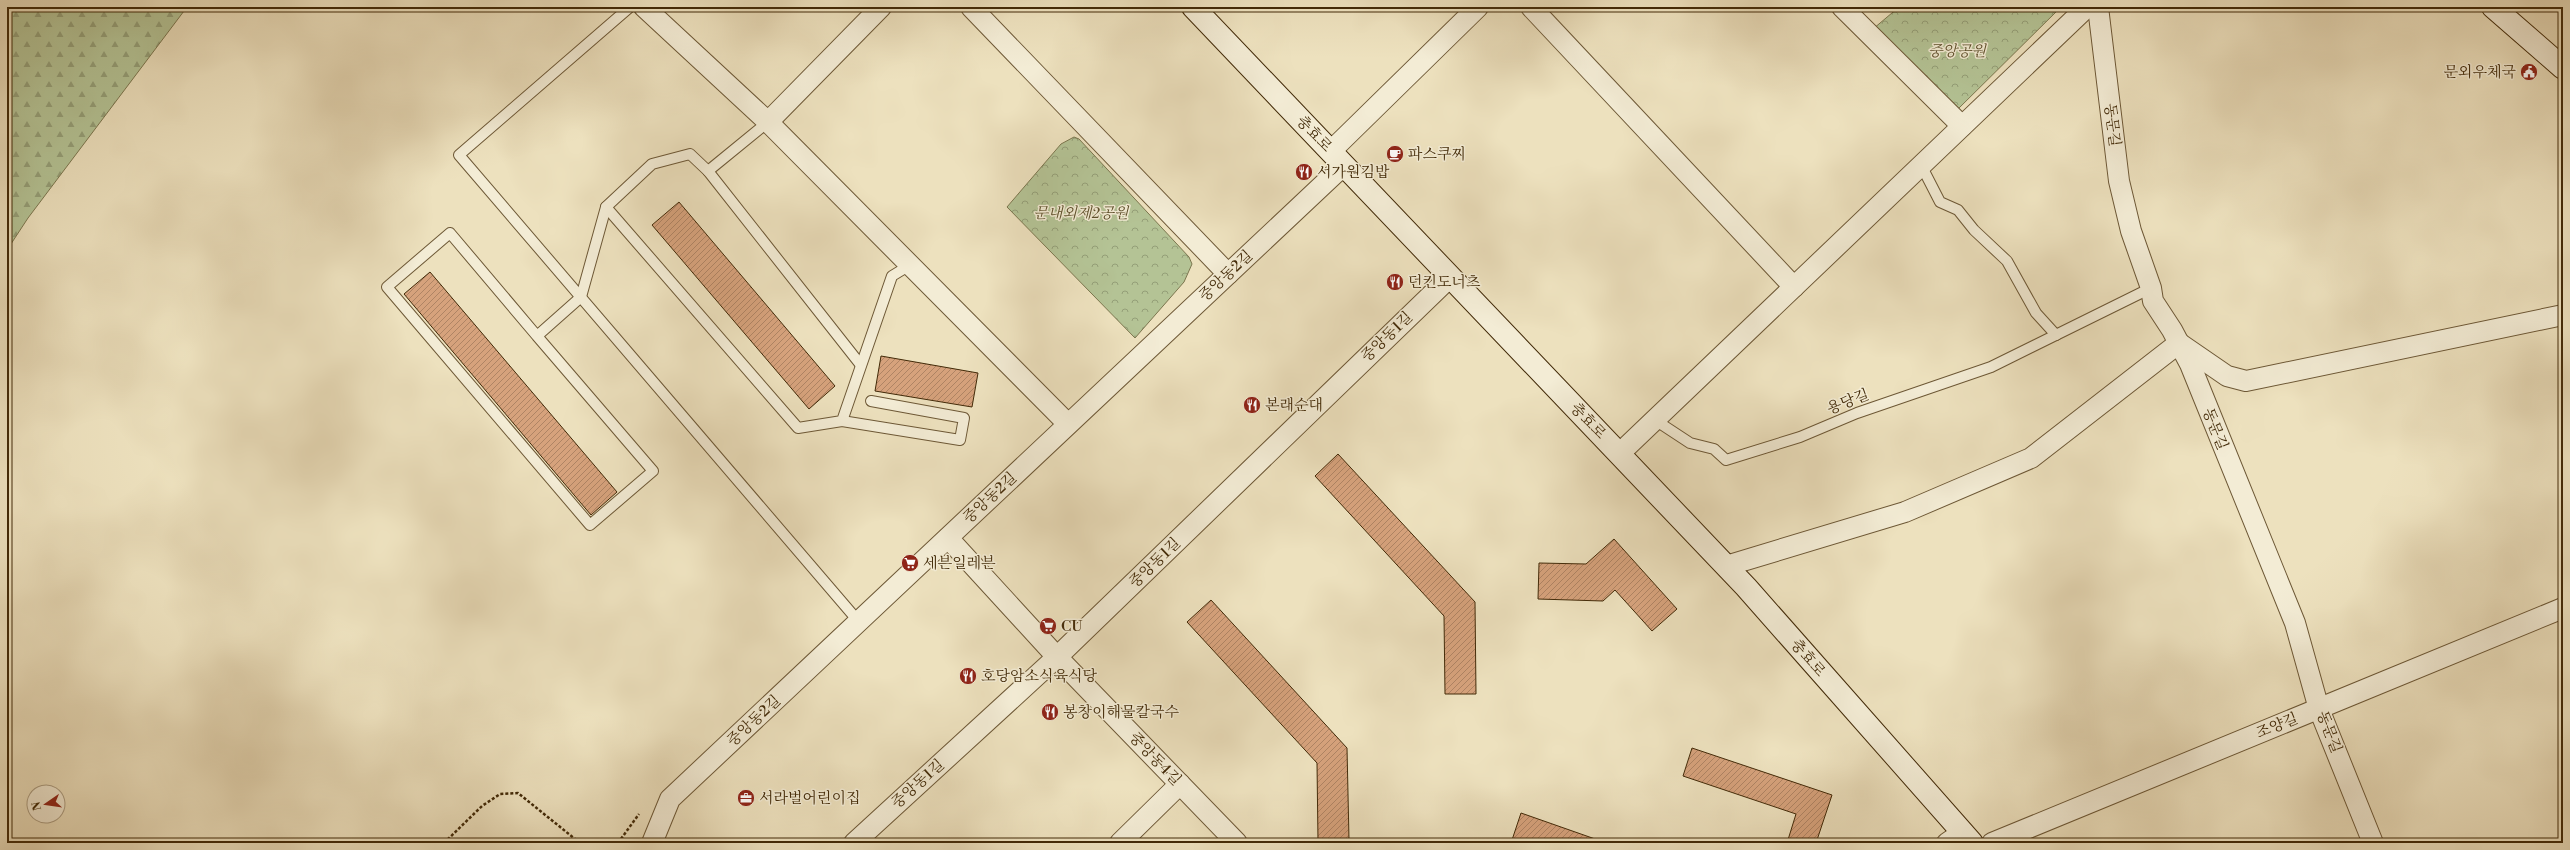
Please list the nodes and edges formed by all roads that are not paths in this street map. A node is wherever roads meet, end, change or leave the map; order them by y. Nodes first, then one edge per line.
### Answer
1 (630, 7) edge
2 (644, 7) edge
3 (881, 7) edge
4 (971, 7) edge
5 (1193, 7) edge
6 (1478, 7) edge
7 (1531, 7) edge
8 (1842, 7) edge
9 (2087, 7) edge
10 (2098, 7) edge
11 (2492, 7) edge
12 (2563, 68) edge
13 (768, 122) junction
14 (1962, 126) junction
15 (1337, 158) junction
16 (1921, 165) junction
17 (708, 171) junction
18 (606, 207) junction
19 (910, 264) junction
20 (1228, 274) junction
21 (1450, 277) junction
22 (1794, 287) junction
23 (2151, 288) junction
24 (581, 297) junction
25 (2563, 315) edge
26 (2056, 335) junction
27 (537, 336) junction
28 (2179, 343) junction
29 (860, 364) junction
30 (871, 400) dead end
31 (1655, 420) junction
32 (842, 421) junction
33 (1068, 424) junction
34 (1619, 454) junction
35 (948, 538) junction
36 (1726, 566) junction
37 (2563, 608) edge
38 (859, 622) junction
39 (1057, 657) junction
40 (2319, 709) junction
41 (1180, 784) junction
42 (1961, 839) edge
43 (652, 843) edge
44 (854, 843) edge
45 (1120, 843) edge
46 (1237, 843) edge
47 (1992, 843) edge
48 (2373, 843) edge

1 - 24 lane
2 - 13 street
3 - 13 street
4 - 20 street
5 - 15 street, 충효로
6 - 15 street, 중앙동2길
7 - 22 street
8 - 14 street
9 - 14 street
10 - 23 street, 동문길
11 - 12 street
13 - 17 lane
13 - 19 street
14 - 16 street
15 - 20 street, 중앙동2길
15 - 21 street, 충효로
16 - 22 street
16 - 26 lane
17 - 18 lane
17 - 29 lane
18 - 24 lane
18 - 32 lane
19 - 29 lane
19 - 33 street
20 - 33 street, 중앙동2길
21 - 34 street, 충효로
21 - 39 street, 중앙동1길
22 - 31 street
23 - 26 lane, 용당길
23 - 28 street, 동문길
24 - 27 lane
24 - 38 lane
25 - 28 street
26 - 31 lane, 용당길
27 - 27 lane
28 - 36 street
28 - 40 street, 동문길
29 - 32 lane
30 - 32 lane
31 - 34 street
33 - 35 street, 중앙동2길
34 - 36 street, 충효로
35 - 38 street, 중앙동2길
35 - 39 street, 중앙동4길
36 - 42 street, 충효로
37 - 40 street, 조양길
38 - 43 street, 중앙동2길
39 - 41 street, 중앙동4길
39 - 44 street, 중앙동1길
40 - 47 street, 조양길
40 - 48 street, 동문길
41 - 45 street
41 - 46 street, 중앙동4길

